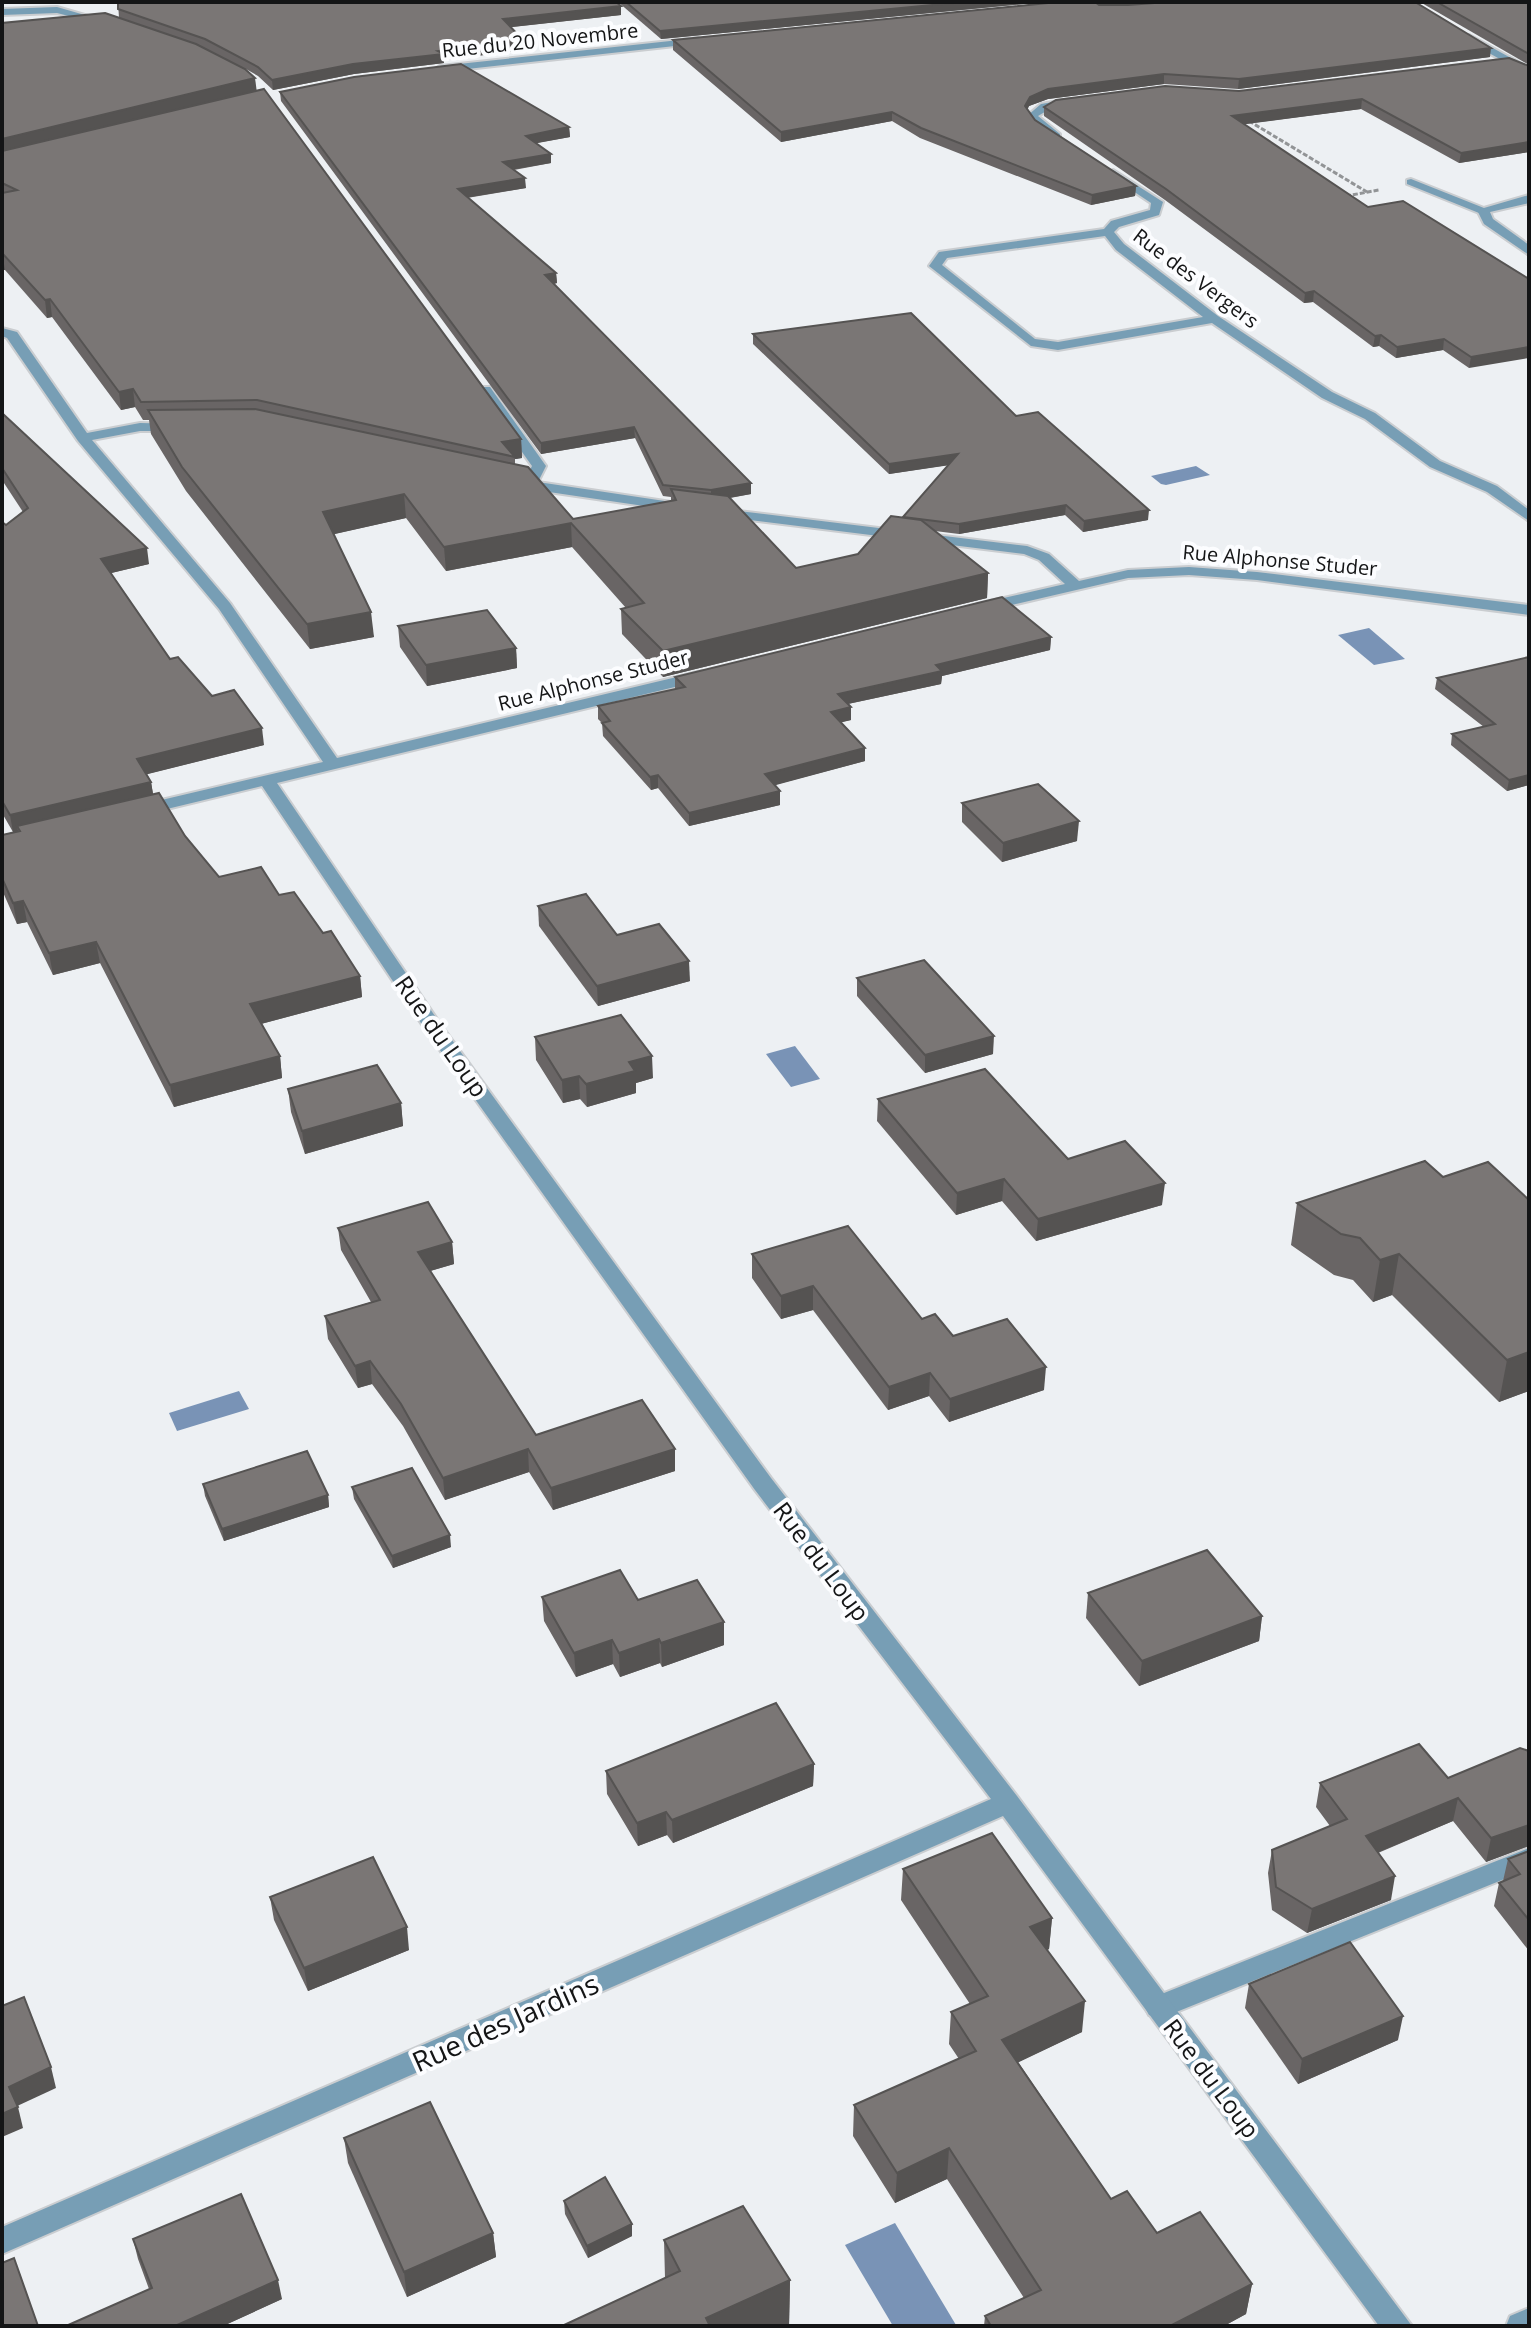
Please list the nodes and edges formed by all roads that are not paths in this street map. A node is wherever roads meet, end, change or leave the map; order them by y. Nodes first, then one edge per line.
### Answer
1 (56, 6) edge
2 (2, 12) edge
3 (123, 27) edge
4 (1457, 31) edge
5 (711, 40) edge
6 (1508, 61) junction
7 (1493, 62) edge
8 (427, 71) edge
9 (1529, 72) edge
10 (1080, 101) edge
11 (1066, 142) edge
12 (1105, 168) edge
13 (1411, 182) dead end
14 (1529, 199) edge
15 (1483, 210) junction
16 (1108, 232) junction
17 (1529, 251) edge
18 (1214, 319) junction
19 (2, 332) edge
20 (475, 378) edge
21 (184, 426) edge
22 (83, 438) junction
23 (499, 479) edge
24 (529, 486) junction
25 (695, 509) edge
26 (711, 511) edge
27 (1529, 517) edge
28 (1074, 584) junction
29 (1529, 610) edge
30 (966, 611) edge
31 (720, 671) edge
32 (334, 766) junction
33 (267, 781) junction
34 (120, 816) edge
35 (1008, 1803) junction
36 (1529, 1858) edge
37 (1159, 2007) junction
38 (2, 2241) edge
39 (1529, 2322) edge
40 (1397, 2326) edge
41 (1521, 2326) edge

1 - 2 street
1 - 3 street
4 - 6 street
5 - 8 street, Rue du 20 Novembre
6 - 7 street
6 - 9 street
10 - 11 street
12 - 16 street, Rue des Vergers
13 - 15 street
14 - 15 street
15 - 17 street
16 - 18 street, Rue des Vergers
16 - 18 street
18 - 27 street, Rue des Vergers
19 - 22 street
20 - 24 street
21 - 22 street
22 - 32 street
23 - 24 street
24 - 25 street
26 - 28 street
28 - 29 street, Rue Alphonse Studer
28 - 30 street, Rue Alphonse Studer
31 - 32 street, Rue Alphonse Studer
32 - 33 street, Rue Alphonse Studer
33 - 34 street, Rue Alphonse Studer
33 - 35 street, Rue du Loup
35 - 37 street, Rue du Loup
35 - 38 street, Rue des Jardins
36 - 37 street
37 - 40 street, Rue du Loup
39 - 41 street

